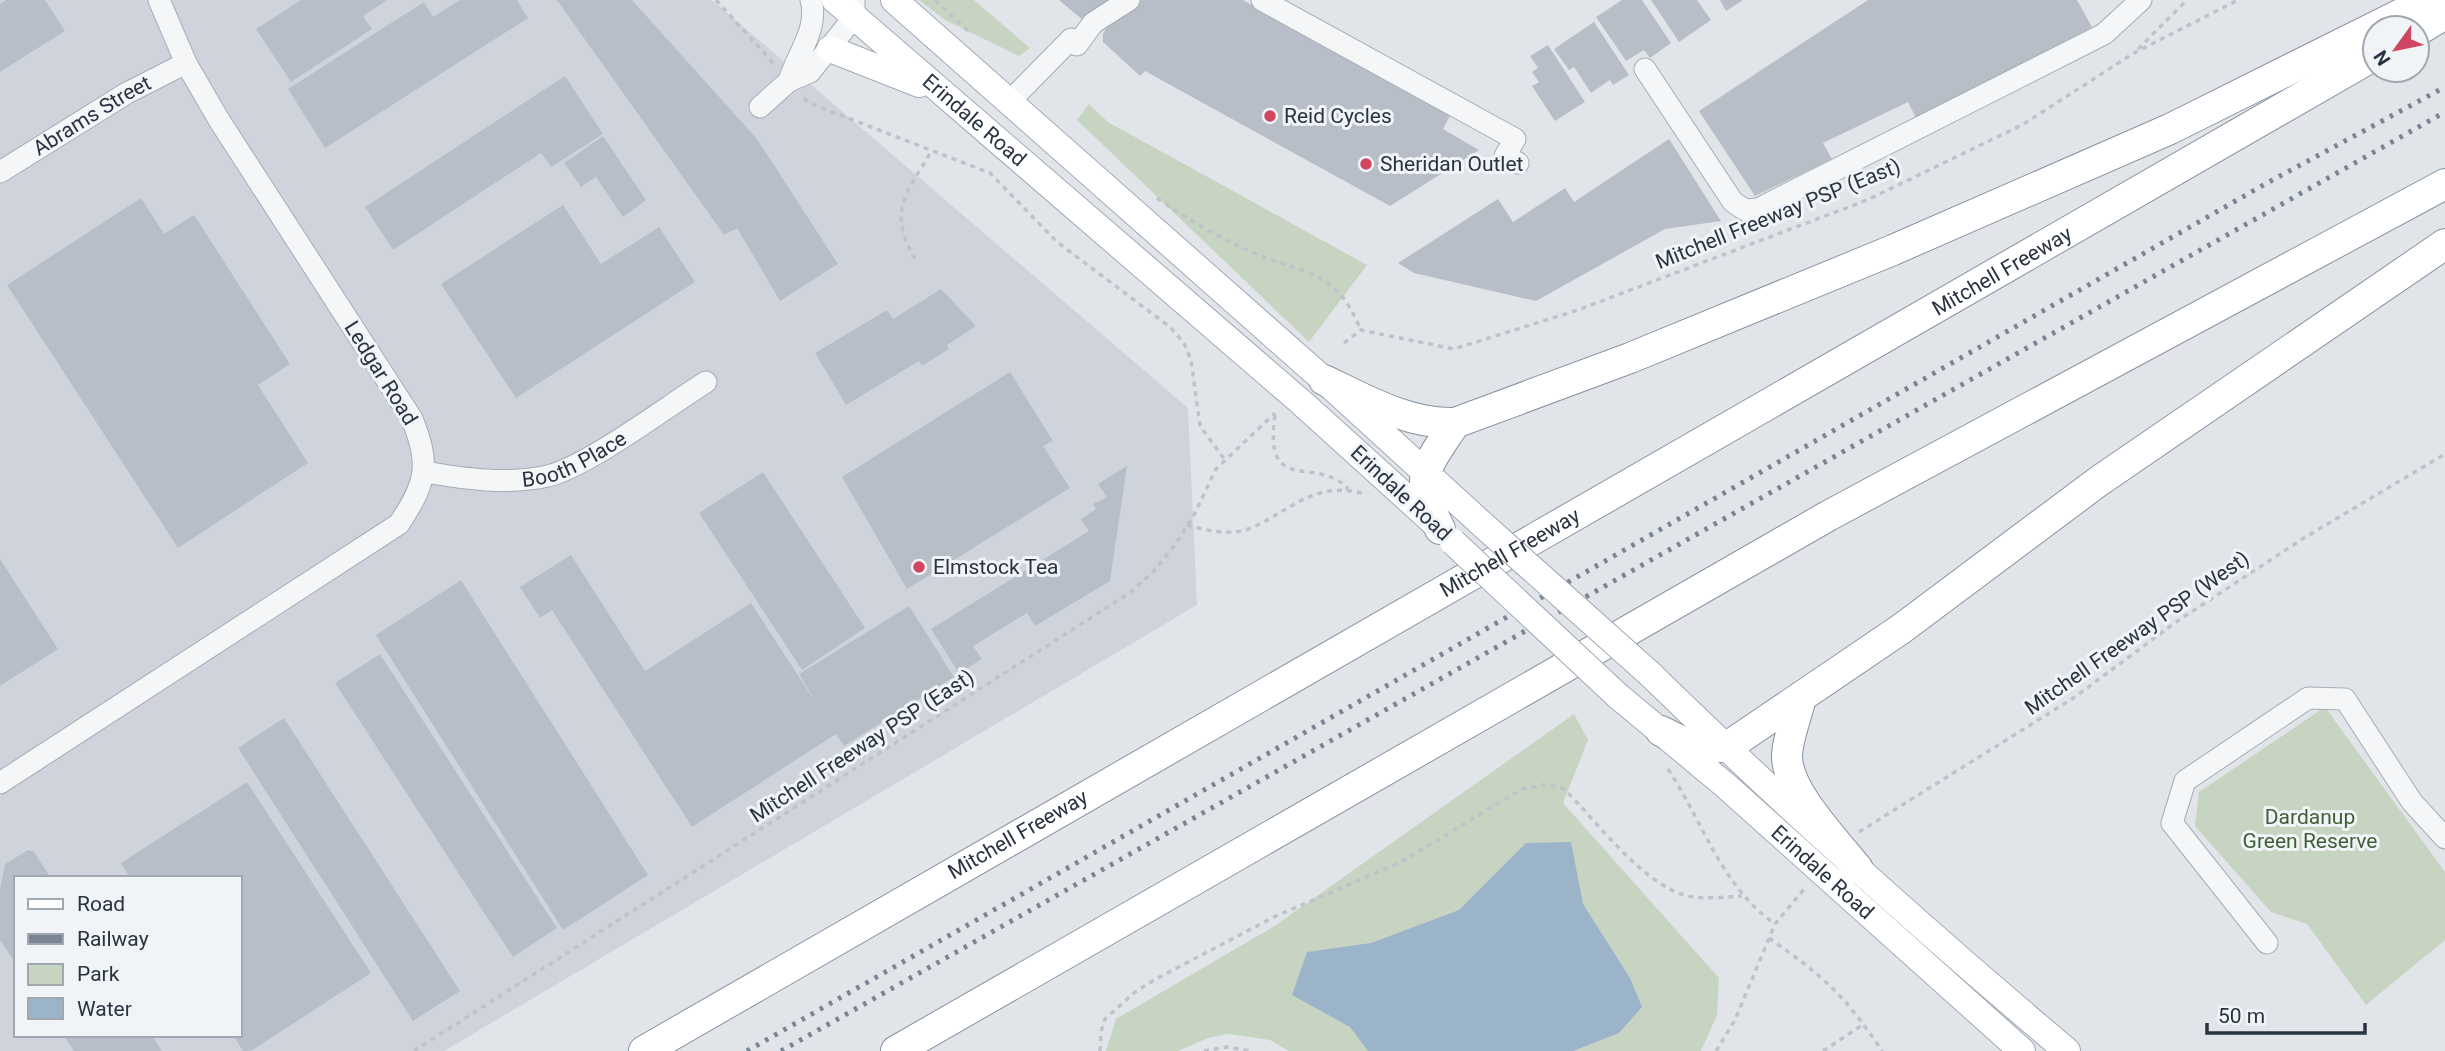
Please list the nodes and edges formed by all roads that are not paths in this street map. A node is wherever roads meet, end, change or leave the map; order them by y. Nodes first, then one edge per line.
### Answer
1 (159, 0) edge
2 (811, 0) edge
3 (894, 0) edge
4 (1129, 0) edge
5 (1262, 0) edge
6 (2141, 0) edge
7 (2429, 0) edge
8 (847, 6) edge
9 (830, 49) junction
10 (186, 63) junction
11 (2361, 63) edge
12 (1645, 69) dead end
13 (789, 81) junction
14 (952, 100) junction
15 (1009, 102) junction
16 (760, 107) dead end
17 (1518, 163) dead end
18 (0, 172) edge
19 (2445, 184) edge
20 (2445, 244) edge
21 (1324, 380) junction
22 (706, 382) dead end
23 (1455, 422) junction
24 (1425, 471) junction
25 (425, 472) junction
26 (1447, 536) junction
27 (1801, 697) junction
28 (1661, 731) junction
29 (1723, 748) junction
30 (0, 783) edge
31 (2445, 838) edge
32 (1858, 869) junction
33 (2267, 943) dead end
34 (644, 1051) edge
35 (896, 1051) edge
36 (2022, 1051) edge
37 (2067, 1051) edge

1 - 10 street, Ledgar Road
2 - 13 street
3 - 15 main road, Erindale Road
4 - 15 street
5 - 17 street
6 - 12 street
7 - 23 highway
8 - 9 street
8 - 14 main road, Erindale Road
9 - 13 street
9 - 14 main road
10 - 18 street, Abrams Street
10 - 25 street, Ledgar Road
11 - 34 highway, Mitchell Freeway
13 - 16 street
14 - 26 main road, Erindale Road
15 - 21 main road, Erindale Road
19 - 35 highway
20 - 27 highway
21 - 23 highway
21 - 24 main road, Erindale Road
22 - 25 street, Booth Place
23 - 24 highway
24 - 26 highway
24 - 29 main road, Erindale Road, bridge
25 - 30 street
26 - 28 main road, Erindale Road, bridge
27 - 29 highway
27 - 32 highway
28 - 29 highway
28 - 36 main road, Erindale Road
29 - 32 main road, Erindale Road
31 - 33 street
32 - 37 main road, Erindale Road

